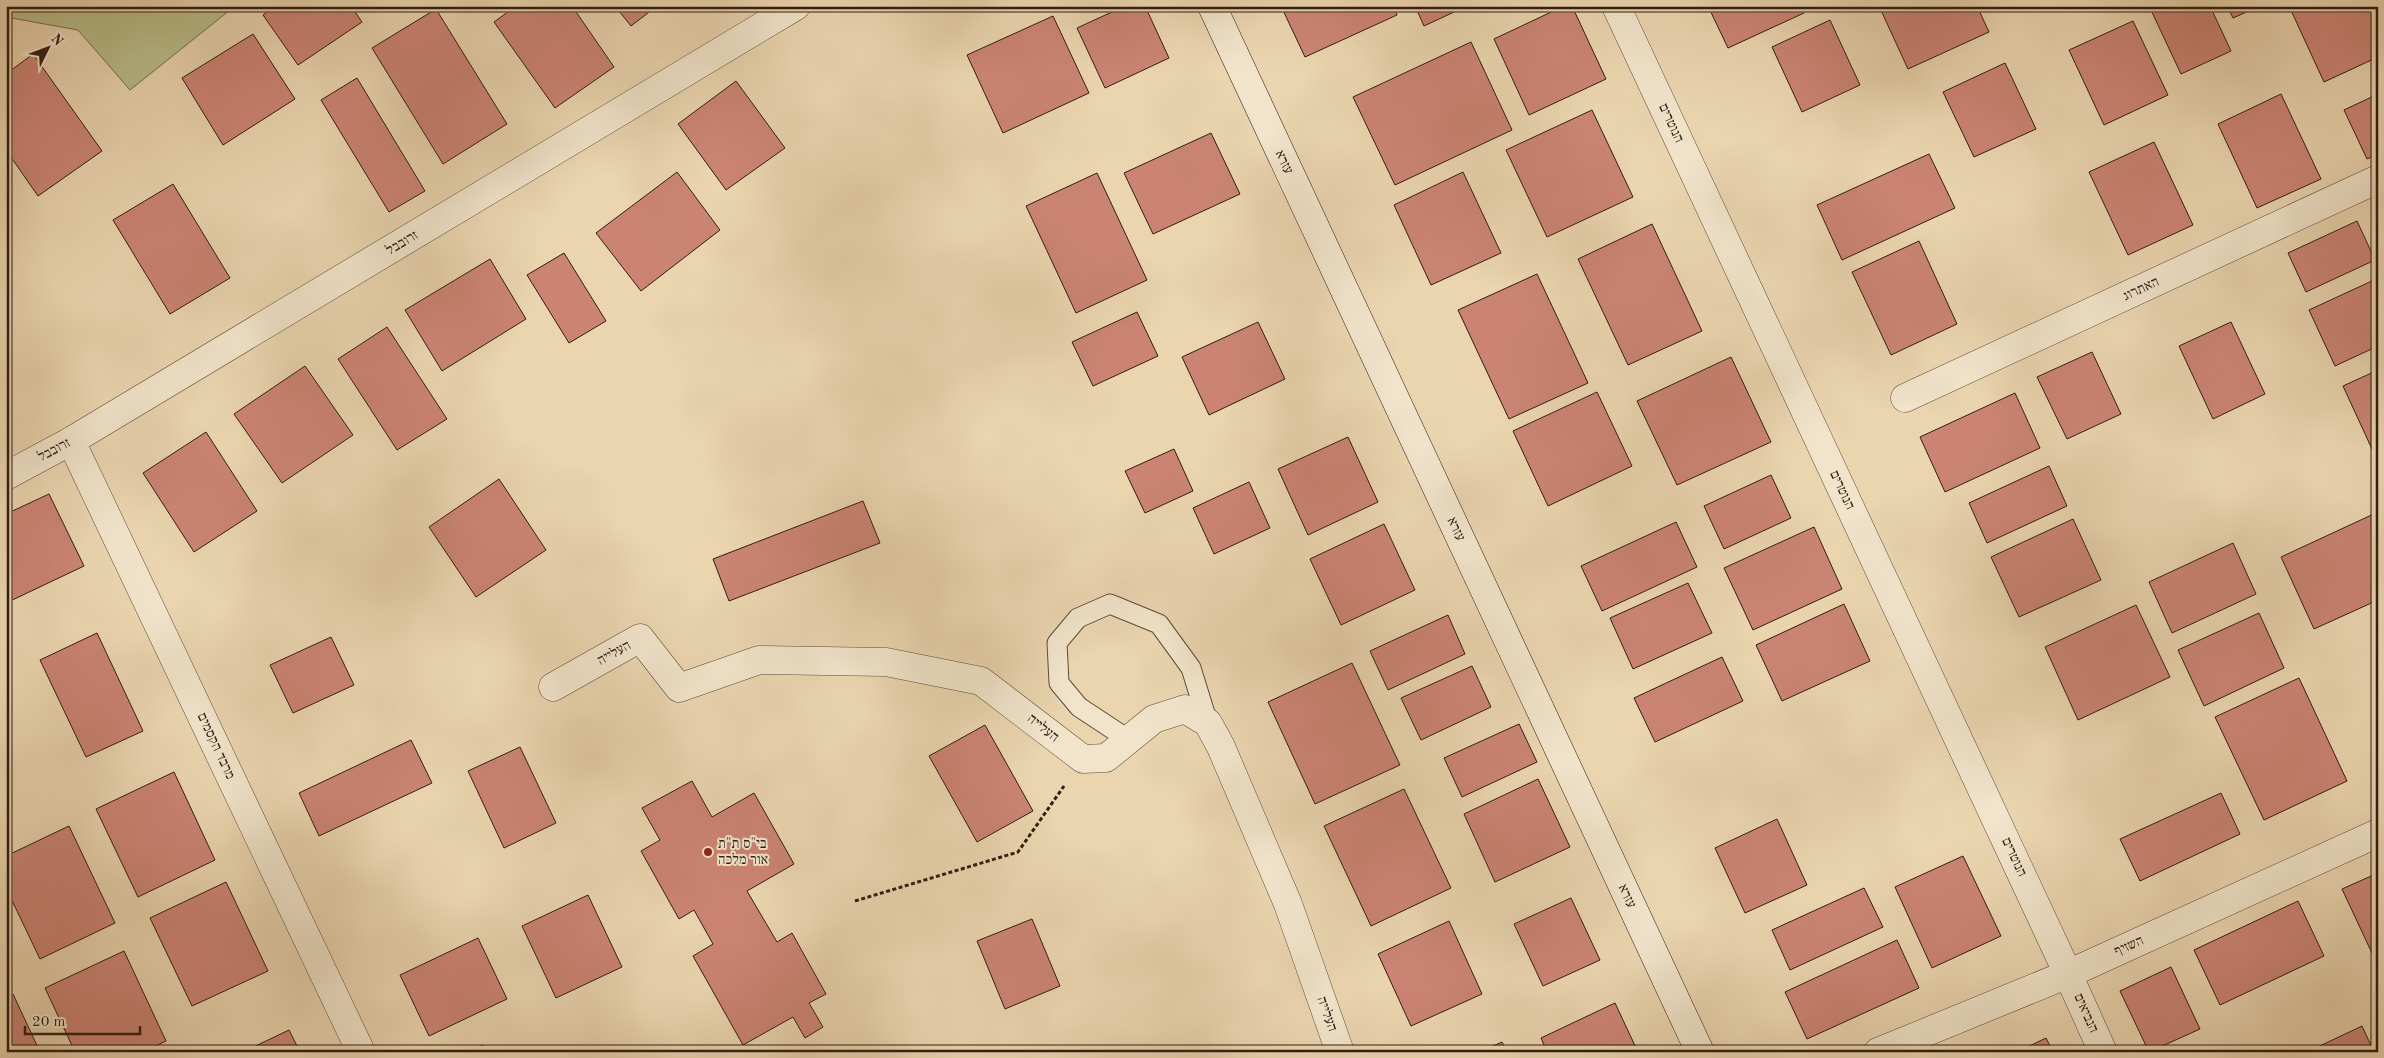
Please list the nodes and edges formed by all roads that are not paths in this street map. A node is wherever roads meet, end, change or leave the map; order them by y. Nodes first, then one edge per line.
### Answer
1 (796, 6) edge
2 (1212, 6) edge
3 (1616, 6) edge
4 (2378, 179) edge
5 (1905, 398) dead end
6 (71, 441) junction
7 (6, 476) edge
8 (553, 687) dead end
9 (1208, 723) junction
10 (1129, 740) junction
11 (2378, 833) edge
12 (2068, 974) junction
13 (361, 1052) edge
14 (1340, 1052) edge
15 (1700, 1052) edge
16 (1878, 1052) edge
17 (2103, 1052) edge

1 - 6 street, זרובבל
2 - 15 street, עזרא
3 - 12 street, הנוטרים
4 - 5 street, האתרוג
6 - 7 street, זרובבל
6 - 13 street, מרבד הקסמים
8 - 10 street, העלייה
9 - 10 street, העלייה
9 - 10 lane
9 - 14 street, העלייה
11 - 12 street, השזיף
12 - 16 street, השזיף
12 - 17 street, הנביאים

